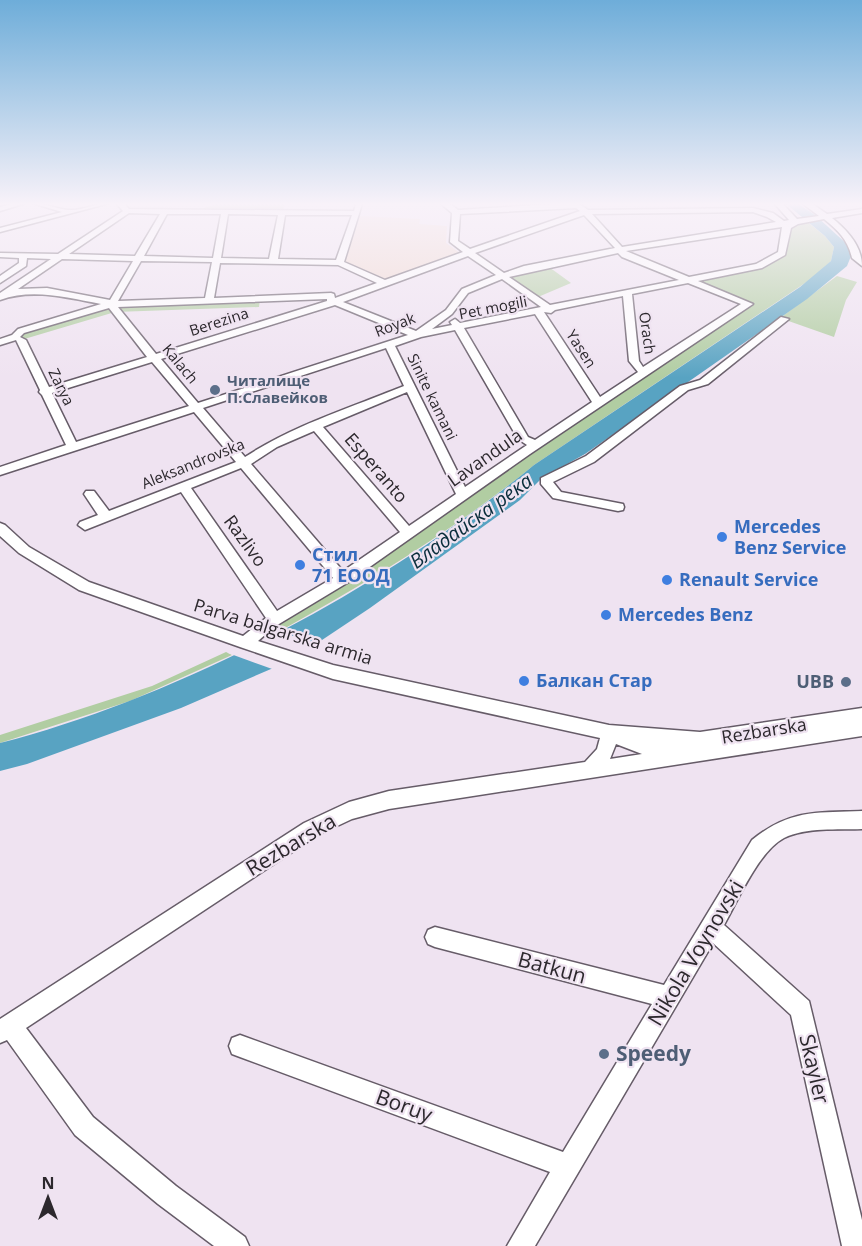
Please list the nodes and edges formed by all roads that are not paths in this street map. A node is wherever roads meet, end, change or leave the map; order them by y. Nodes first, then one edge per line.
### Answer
1 (23, 261) edge
2 (54, 261) edge
3 (136, 261) edge
4 (217, 261) edge
5 (278, 261) edge
6 (443, 261) edge
7 (482, 261) edge
8 (567, 261) edge
9 (640, 261) edge
10 (771, 261) edge
11 (339, 263) joint
12 (503, 275) junction
13 (0, 280) edge
14 (380, 281) junction
15 (688, 281) junction
16 (627, 294) junction
17 (4, 295) edge
18 (329, 299) junction
19 (209, 300) junction
20 (169, 306) junction
21 (259, 307) junction
22 (113, 308) junction
23 (551, 310) junction
24 (449, 312) junction
25 (539, 312) junction
26 (784, 319) dead end
27 (267, 323) junction
28 (459, 328) junction
29 (417, 335) junction
30 (18, 339) junction
31 (0, 342) edge
32 (389, 344) junction
33 (154, 359) junction
34 (646, 372) junction
35 (410, 387) junction
36 (45, 392) junction
37 (598, 403) junction
38 (195, 407) junction
39 (315, 425) junction
40 (535, 445) junction
41 (73, 447) junction
42 (244, 463) junction
43 (0, 471) edge
44 (183, 486) junction
45 (90, 494) dead end
46 (463, 496) junction
47 (618, 507) dead end
48 (107, 518) junction
49 (85, 525) dead end
50 (0, 528) edge
51 (409, 534) junction
52 (342, 579) junction
53 (276, 619) junction
54 (245, 643) junction
55 (859, 725) edge
56 (609, 733) junction
57 (694, 754) junction
58 (588, 770) junction
59 (862, 820) edge
60 (712, 928) junction
61 (435, 937) dead end
62 (670, 998) junction
63 (5, 1029) edge
64 (240, 1046) dead end
65 (568, 1166) junction
66 (236, 1246) edge
67 (520, 1246) edge
68 (855, 1246) edge

1 - 13 street
2 - 17 street
3 - 22 street
4 - 19 street
5 - 11 street
6 - 14 street, Berezina
7 - 12 street
8 - 12 street, Royak
9 - 15 street
10 - 15 street, Pet mogili
11 - 14 street
12 - 23 street
12 - 24 street, Royak
14 - 18 street, Berezina
15 - 16 street, Pet mogili
15 - 34 street, Lavandula
16 - 23 street, Pet mogili
16 - 34 street, Orach
17 - 22 street
18 - 21 street
18 - 27 street, Berezina
18 - 29 street
19 - 20 street
19 - 21 street
20 - 21 street
20 - 22 street
21 - 27 street
22 - 30 street
22 - 33 street, Kalach
23 - 25 street, Pet mogili
24 - 28 street
24 - 29 street, Royak
25 - 28 street, Pet mogili
25 - 37 street, Yasen
26 - 47 street
27 - 33 street, Berezina
28 - 29 street, Pet mogili
28 - 40 street
29 - 32 street, Royak
30 - 31 street
30 - 36 street, Zarya
32 - 35 street, Sinite kamani
32 - 38 street, Royak
33 - 36 street, Berezina
33 - 38 street, Kalach
34 - 37 street, Lavandula
35 - 39 street, Aleksandrovska
35 - 46 street, Sinite kamani
36 - 41 street, Zarya
37 - 40 street, Lavandula
38 - 41 street, Royak
38 - 42 street, Kalach
39 - 42 street, Aleksandrovska
39 - 51 street, Esperanto
40 - 46 street, Lavandula
41 - 43 street, Royak
42 - 44 street, Aleksandrovska
42 - 52 street, Kalach
44 - 48 street, Aleksandrovska
44 - 53 street, Razlivo
45 - 48 street
46 - 51 street, Lavandula
48 - 49 street, Aleksandrovska
50 - 54 street, Parva balgarska armia
51 - 52 street, Lavandula
52 - 53 street, Lavandula
53 - 54 street, Lavandula
54 - 56 street, Parva balgarska armia
55 - 56 street, Rezbarska
55 - 57 street, Rezbarska
56 - 57 street, Rezbarska
56 - 58 street
57 - 58 street, Rezbarska
58 - 63 street, Rezbarska
59 - 60 street, Nikola Voynovski
60 - 62 street, Nikola Voynovski
60 - 68 street, Skayler
61 - 62 street, Batkun
62 - 65 street, Nikola Voynovski
63 - 66 street
64 - 65 street, Boruy
65 - 67 street, Nikola Voynovski

